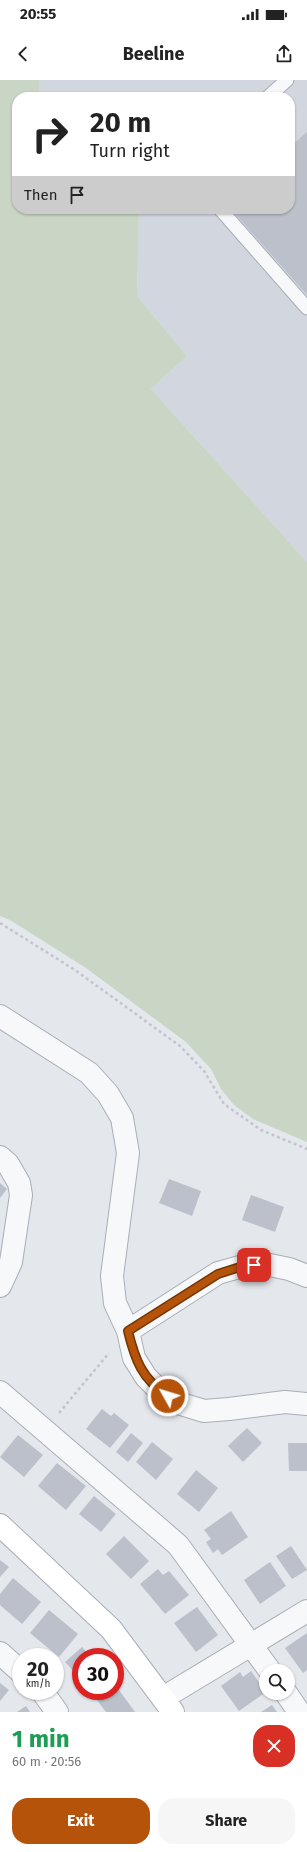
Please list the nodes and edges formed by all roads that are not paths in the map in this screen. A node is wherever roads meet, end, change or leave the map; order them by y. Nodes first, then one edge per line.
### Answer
1 (287, 80) edge
2 (274, 92) edge
3 (224, 214) edge
4 (307, 308) edge
5 (0, 1016) edge
6 (0, 1157) edge
7 (307, 1276) edge
8 (0, 1286) edge
9 (128, 1331) junction
10 (0, 1392) edge
11 (307, 1404) edge
12 (0, 1525) edge
13 (307, 1611) edge
14 (251, 1644) junction
15 (0, 1653) edge
16 (12, 1664) edge
17 (265, 1664) edge
18 (48, 1700) edge
19 (291, 1700) edge
20 (168, 1705) edge
21 (57, 1712) edge
22 (299, 1712) edge

1 - 2 lane
3 - 4 lane
5 - 9 street
6 - 8 street
7 - 9 street
9 - 11 street
10 - 14 street
12 - 20 street
13 - 14 street
14 - 17 street
14 - 20 street
15 - 16 street
18 - 21 street
19 - 22 street

